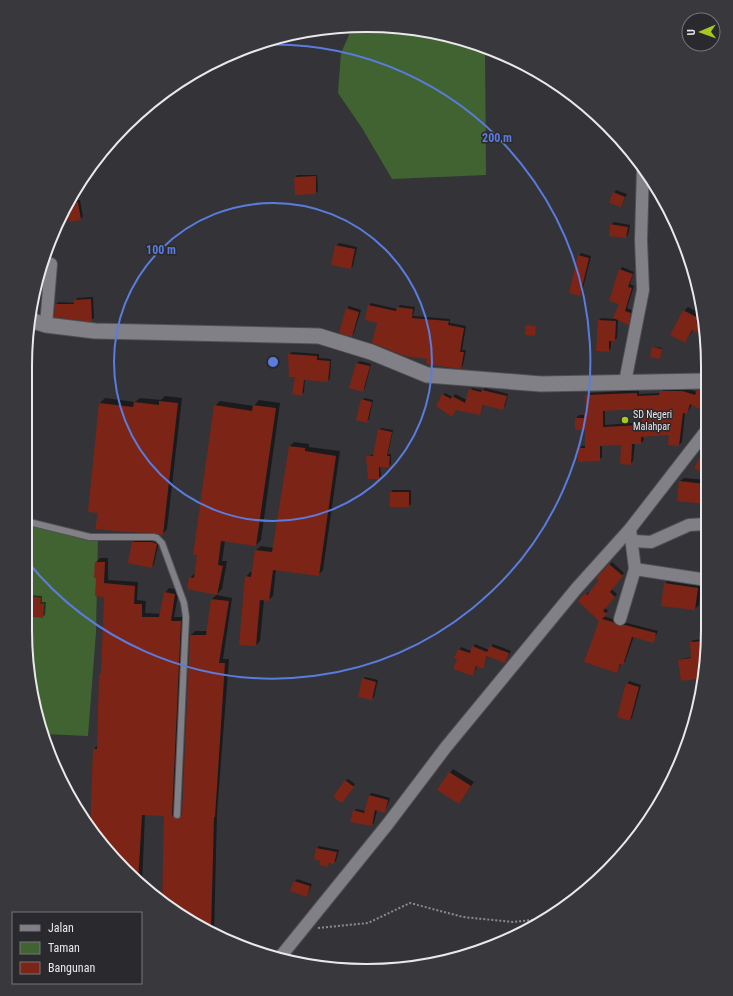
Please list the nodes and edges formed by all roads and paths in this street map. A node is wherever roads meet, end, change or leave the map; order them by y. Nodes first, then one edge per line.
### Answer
1 (643, 178) edge
2 (52, 264) dead end
3 (35, 322) edge
4 (46, 325) junction
5 (701, 381) edge
6 (625, 382) junction
7 (701, 438) edge
8 (32, 523) edge
9 (701, 524) edge
10 (631, 536) junction
11 (635, 569) junction
12 (701, 579) edge
13 (620, 619) dead end
14 (177, 815) dead end
15 (532, 920) edge
16 (303, 930) junction
17 (283, 954) edge

1 - 6 street
2 - 4 street
3 - 4 street
4 - 6 street
5 - 6 street
7 - 10 street
8 - 14 lane
9 - 10 street
10 - 11 street
10 - 16 street
11 - 12 street
11 - 13 street
15 - 16 path
16 - 17 street

